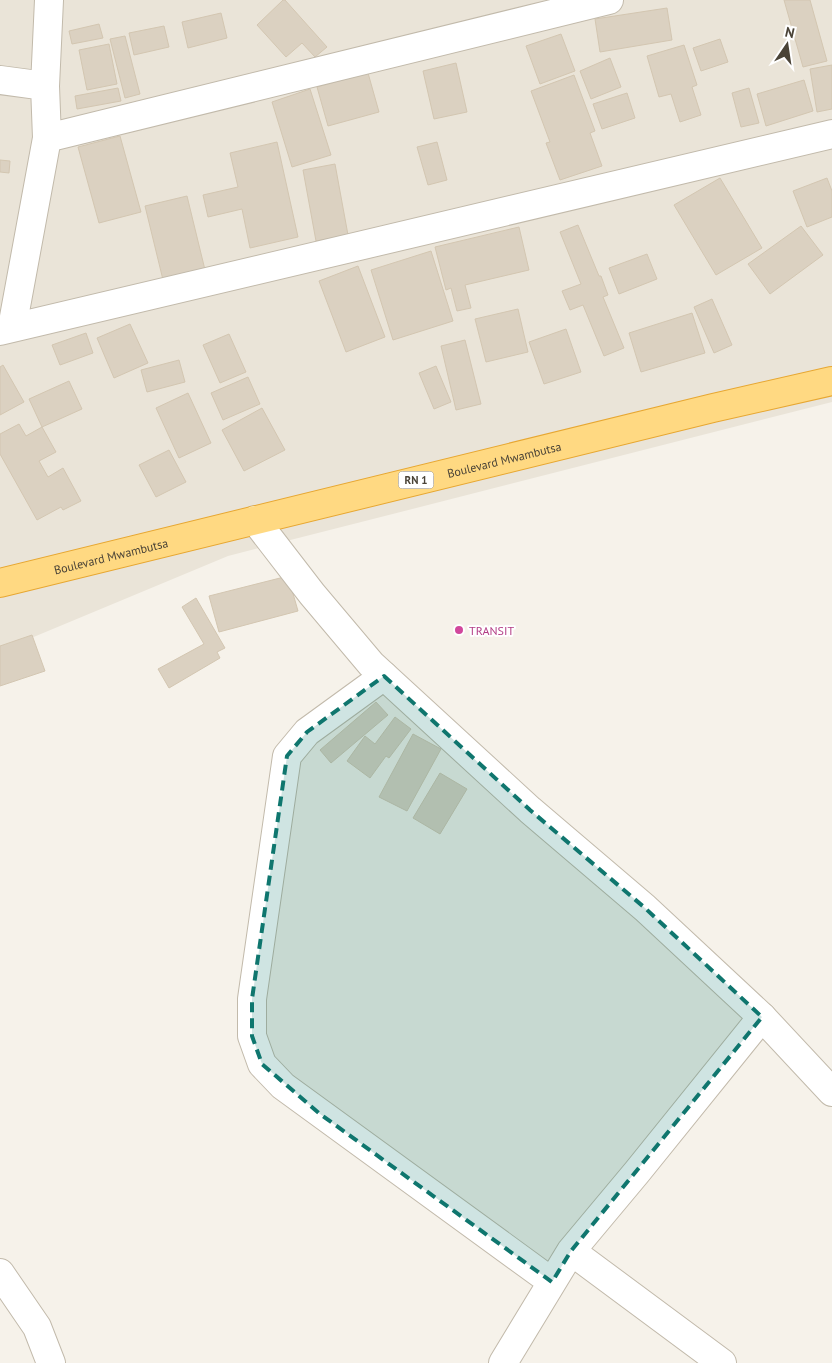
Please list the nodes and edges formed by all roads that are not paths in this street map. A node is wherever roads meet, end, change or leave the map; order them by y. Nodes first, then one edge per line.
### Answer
1 (49, 0) edge
2 (608, 0) edge
3 (0, 80) edge
4 (45, 86) junction
5 (832, 134) edge
6 (47, 138) junction
7 (6, 330) edge
8 (832, 381) edge
9 (255, 520) junction
10 (0, 583) edge
11 (384, 676) junction
12 (762, 1017) junction
13 (832, 1092) edge
14 (571, 1251) junction
15 (0, 1273) edge
16 (552, 1282) junction
17 (51, 1363) edge
18 (503, 1363) edge
19 (722, 1363) edge

1 - 4 street
2 - 6 street
3 - 4 street
4 - 6 street
5 - 7 street
6 - 7 street
8 - 9 highway, Boulevard Mwambutsa / RN 1
9 - 10 highway, Boulevard Mwambutsa / RN 1
9 - 11 street
11 - 12 street
11 - 16 street
12 - 13 street
12 - 14 street
14 - 16 street
14 - 19 street
15 - 17 street
16 - 18 street

